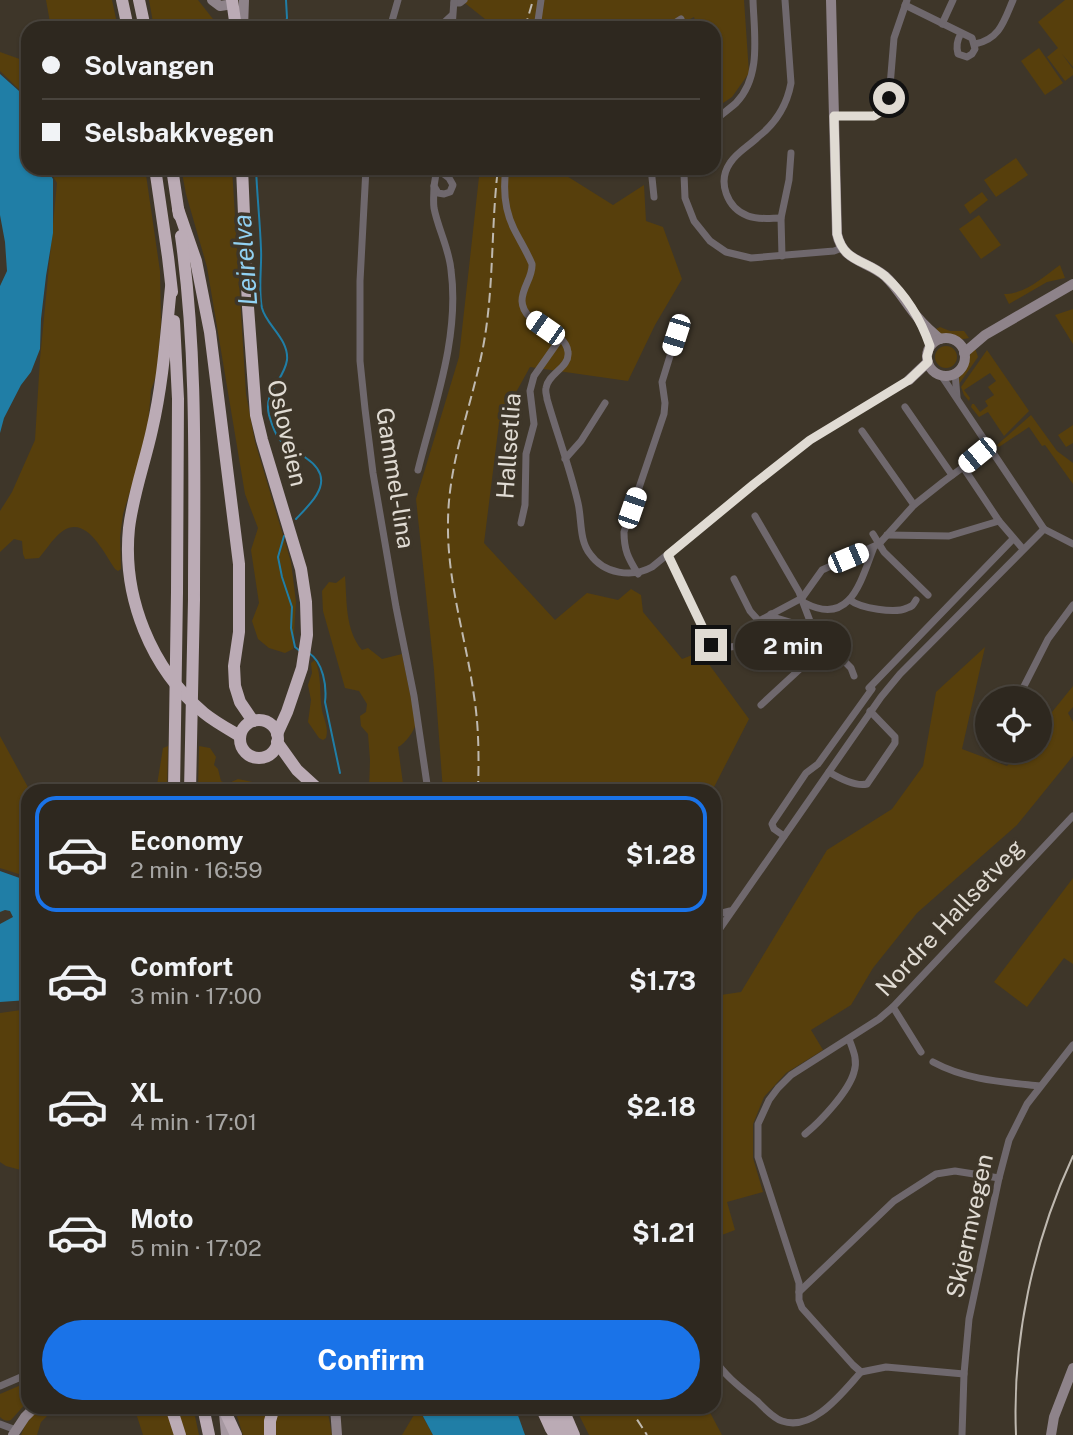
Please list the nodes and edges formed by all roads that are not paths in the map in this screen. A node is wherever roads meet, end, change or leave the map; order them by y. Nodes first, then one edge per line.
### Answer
1 (122, 0) edge
2 (139, 0) edge
3 (212, 0) edge
4 (398, 0) edge
5 (464, 0) edge
6 (541, 0) edge
7 (753, 0) edge
8 (785, 0) edge
9 (831, 0) edge
10 (953, 0) edge
11 (1013, 0) edge
12 (236, 1) edge
13 (454, 2) edge
14 (906, 3) edge
15 (451, 16) junction
16 (681, 19) dead end
17 (126, 21) edge
18 (144, 21) edge
19 (236, 21) edge
20 (241, 21) edge
21 (392, 21) edge
22 (446, 21) edge
23 (451, 21) edge
24 (538, 21) edge
25 (678, 21) edge
26 (942, 23) junction
27 (961, 33) junction
28 (975, 44) junction
29 (721, 115) edge
30 (834, 116) junction
31 (790, 153) dead end
32 (156, 175) edge
33 (173, 175) edge
34 (243, 175) edge
35 (366, 175) edge
36 (436, 175) edge
37 (445, 175) edge
38 (505, 175) edge
39 (652, 175) edge
40 (684, 175) edge
41 (434, 186) junction
42 (654, 197) dead end
43 (178, 209) junction
44 (781, 218) junction
45 (842, 248) junction
46 (782, 256) junction
47 (1073, 284) edge
48 (171, 287) junction
49 (682, 317) dead end
50 (920, 320) junction
51 (985, 335) junction
52 (560, 339) junction
53 (940, 339) junction
54 (959, 343) junction
55 (930, 346) junction
56 (964, 354) junction
57 (934, 369) junction
58 (954, 373) junction
59 (909, 380) joint
60 (958, 401) junction
61 (605, 403) dead end
62 (905, 407) dead end
63 (862, 431) dead end
64 (989, 448) junction
65 (565, 459) junction
66 (964, 467) junction
67 (418, 470) dead end
68 (952, 475) junction
69 (914, 506) junction
70 (755, 516) dead end
71 (999, 520) junction
72 (521, 523) dead end
73 (1044, 529) junction
74 (873, 534) dead end
75 (887, 536) junction
76 (1013, 539) junction
77 (1073, 544) edge
78 (876, 546) junction
79 (1023, 549) junction
80 (668, 555) junction
81 (638, 574) junction
82 (734, 579) dead end
83 (928, 596) dead end
84 (850, 600) junction
85 (916, 600) dead end
86 (803, 601) junction
87 (1073, 605) edge
88 (821, 611) junction
89 (771, 614) junction
90 (759, 621) junction
91 (811, 625) junction
92 (827, 644) junction
93 (854, 676) dead end
94 (1024, 686) edge
95 (290, 701) junction
96 (761, 705) dead end
97 (870, 712) junction
98 (259, 721) junction
99 (240, 736) junction
100 (277, 738) junction
101 (263, 757) junction
102 (297, 770) junction
103 (828, 772) junction
104 (174, 784) edge
105 (190, 784) edge
106 (312, 784) edge
107 (427, 784) edge
108 (1073, 816) edge
109 (784, 836) junction
110 (731, 910) junction
111 (721, 913) edge
112 (721, 926) edge
113 (893, 1007) junction
114 (849, 1039) junction
115 (1073, 1045) edge
116 (921, 1052) dead end
117 (933, 1062) dead end
118 (1040, 1086) junction
119 (806, 1134) dead end
120 (999, 1178) junction
121 (799, 1292) junction
122 (721, 1368) edge
123 (1073, 1368) edge
124 (860, 1372) junction
125 (964, 1374) junction
126 (21, 1377) edge
127 (0, 1386) edge
128 (28, 1414) edge
129 (173, 1414) edge
130 (204, 1414) edge
131 (224, 1414) edge
132 (226, 1414) edge
133 (272, 1414) edge
134 (336, 1414) edge
135 (544, 1414) edge
136 (554, 1414) edge
137 (565, 1414) edge
138 (0, 1424) edge
139 (15, 1433) edge
140 (180, 1435) edge
141 (209, 1435) edge
142 (226, 1435) edge
143 (236, 1435) edge
144 (270, 1435) edge
145 (337, 1435) edge
146 (555, 1435) edge
147 (564, 1435) edge
148 (574, 1435) edge
149 (962, 1435) edge
150 (1052, 1435) edge

1 - 17 highway
2 - 18 highway
3 - 12 street
4 - 21 street
5 - 13 street
6 - 24 street
7 - 29 street
8 - 44 street
9 - 30 street
10 - 26 street
11 - 28 street
12 - 19 highway
12 - 20 street
13 - 15 street
14 - 26 street
14 - 30 street
15 - 22 street
15 - 23 street
16 - 25 street
26 - 27 street
27 - 28 street
27 - 28 street
30 - 45 street
31 - 44 street
32 - 48 highway
33 - 43 highway
34 - 95 highway, Osloveien
35 - 107 street, Gammel-lina
36 - 41 street
37 - 41 street
38 - 52 street
39 - 42 street
40 - 46 street
41 - 67 street
43 - 98 highway
43 - 105 highway, bridge
44 - 46 street
45 - 46 street
45 - 50 street
47 - 51 street
48 - 99 highway
48 - 104 highway, bridge
49 - 81 street
50 - 53 street
50 - 55 street
51 - 54 street
51 - 56 street
52 - 65 street
52 - 72 street, Hallsetlia
53 - 54 street
53 - 55 street
54 - 56 street
55 - 57 street
56 - 58 street
57 - 58 street
57 - 59 street
57 - 60 street
58 - 60 street
59 - 80 street
60 - 64 street
61 - 65 street
62 - 68 street
63 - 69 street
64 - 66 street
64 - 73 street
65 - 81 street
66 - 68 street
66 - 71 street
68 - 69 street
69 - 75 street
70 - 86 street
71 - 75 street
71 - 76 street
73 - 77 street
73 - 79 street
74 - 78 street
75 - 78 street
76 - 79 street
76 - 109 street
78 - 83 street
78 - 84 street
78 - 86 street
79 - 97 street
80 - 81 street
80 - 90 street
82 - 90 street
84 - 85 street
84 - 88 street
86 - 88 street
86 - 89 street
86 - 91 street
87 - 94 street
88 - 91 street
89 - 90 street
89 - 91 street
91 - 92 street
92 - 93 street
92 - 96 street
95 - 98 highway, Osloveien
95 - 100 highway, Osloveien
97 - 103 street
97 - 103 street
98 - 99 highway
98 - 100 highway
99 - 101 highway
100 - 101 highway
100 - 102 highway
101 - 102 highway
102 - 106 highway
103 - 109 street
108 - 113 street, Nordre Hallsetveg
109 - 110 street
110 - 111 street
110 - 112 street
113 - 114 street, Nordre Hallsetveg
113 - 116 street
114 - 119 street
114 - 121 street, Nordre Hallsetveg
115 - 118 street, Skjermvegen
117 - 118 street
118 - 120 street, Skjermvegen
120 - 121 street
120 - 125 street, Skjermvegen
121 - 124 street, Nordre Hallsetveg
122 - 124 street
123 - 150 street
124 - 125 street
125 - 149 street, Skjermvegen
126 - 127 street
128 - 139 street
129 - 140 highway
130 - 141 highway
131 - 142 main road
132 - 143 highway
133 - 144 highway
134 - 145 street
135 - 146 highway
136 - 147 highway
137 - 148 highway
138 - 139 street

